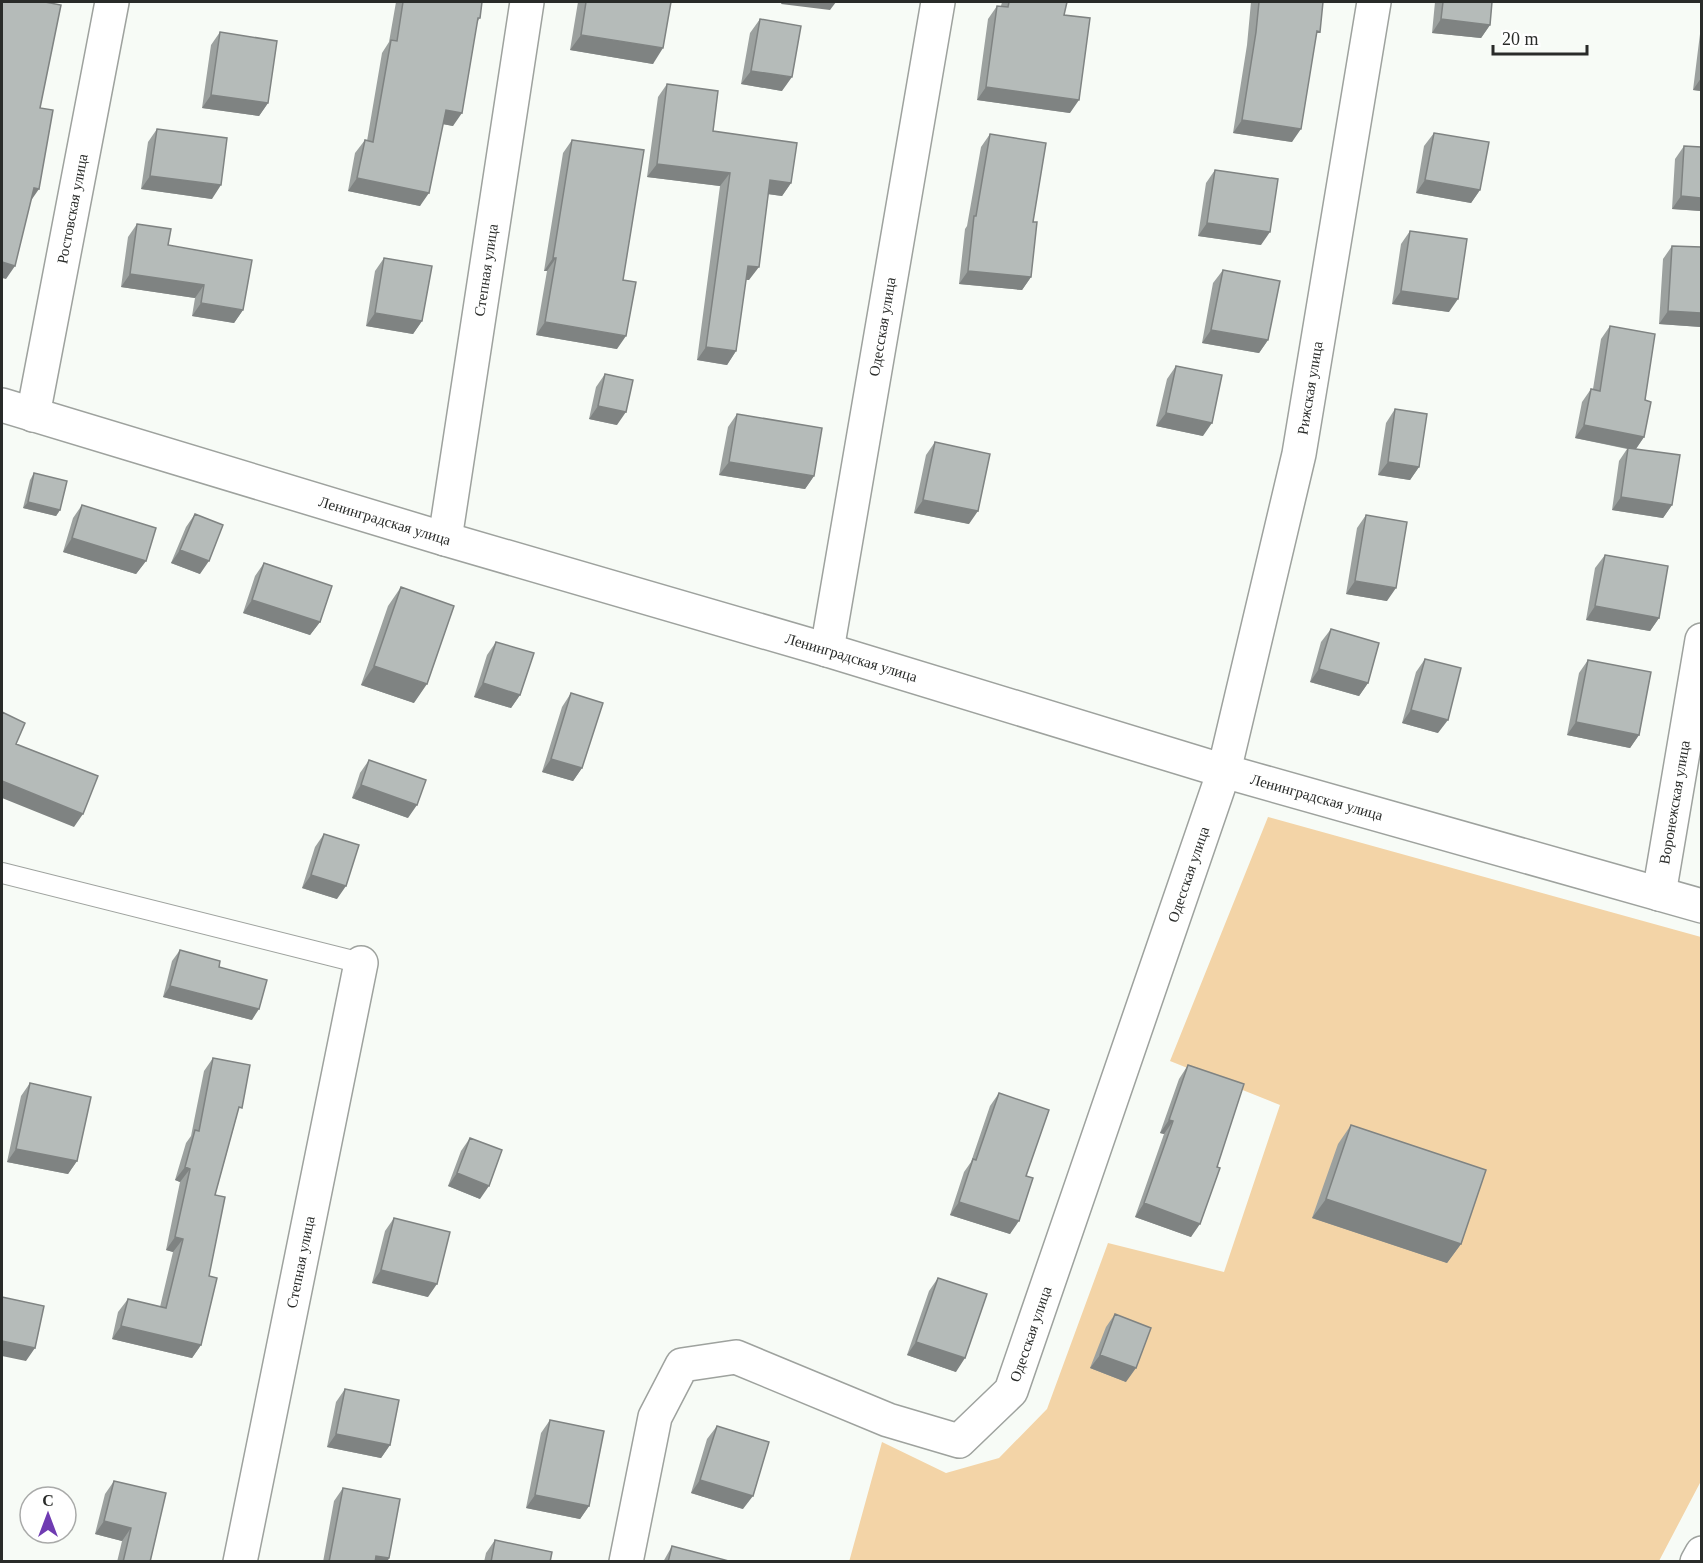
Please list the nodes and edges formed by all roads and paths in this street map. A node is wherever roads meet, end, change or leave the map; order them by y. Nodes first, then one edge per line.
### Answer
1 (112, 2) edge
2 (527, 2) edge
3 (938, 2) edge
4 (1374, 2) edge
5 (2, 405) edge
6 (33, 415) junction
7 (445, 540) junction
8 (1701, 640) edge
9 (827, 650) junction
10 (1224, 771) junction
11 (2, 873) edge
12 (1659, 894) junction
13 (1701, 906) edge
14 (361, 963) joint
15 (1701, 1553) edge
16 (240, 1562) edge
17 (626, 1562) edge
18 (1697, 1562) edge

1 - 6 main road, Ростовская улица
2 - 7 main road, Степная улица
3 - 9 main road, Одесская улица
4 - 10 main road, Рижская улица
5 - 6 main road, Ленинградская улица
6 - 7 main road, Ленинградская улица
7 - 9 main road, Ленинградская улица
8 - 12 main road, Воронежская улица
9 - 10 main road, Ленинградская улица
10 - 12 main road, Ленинградская улица
10 - 17 main road, Одесская улица
11 - 14 lane
12 - 13 main road, Ленинградская улица
14 - 16 main road, Степная улица
15 - 18 main road

